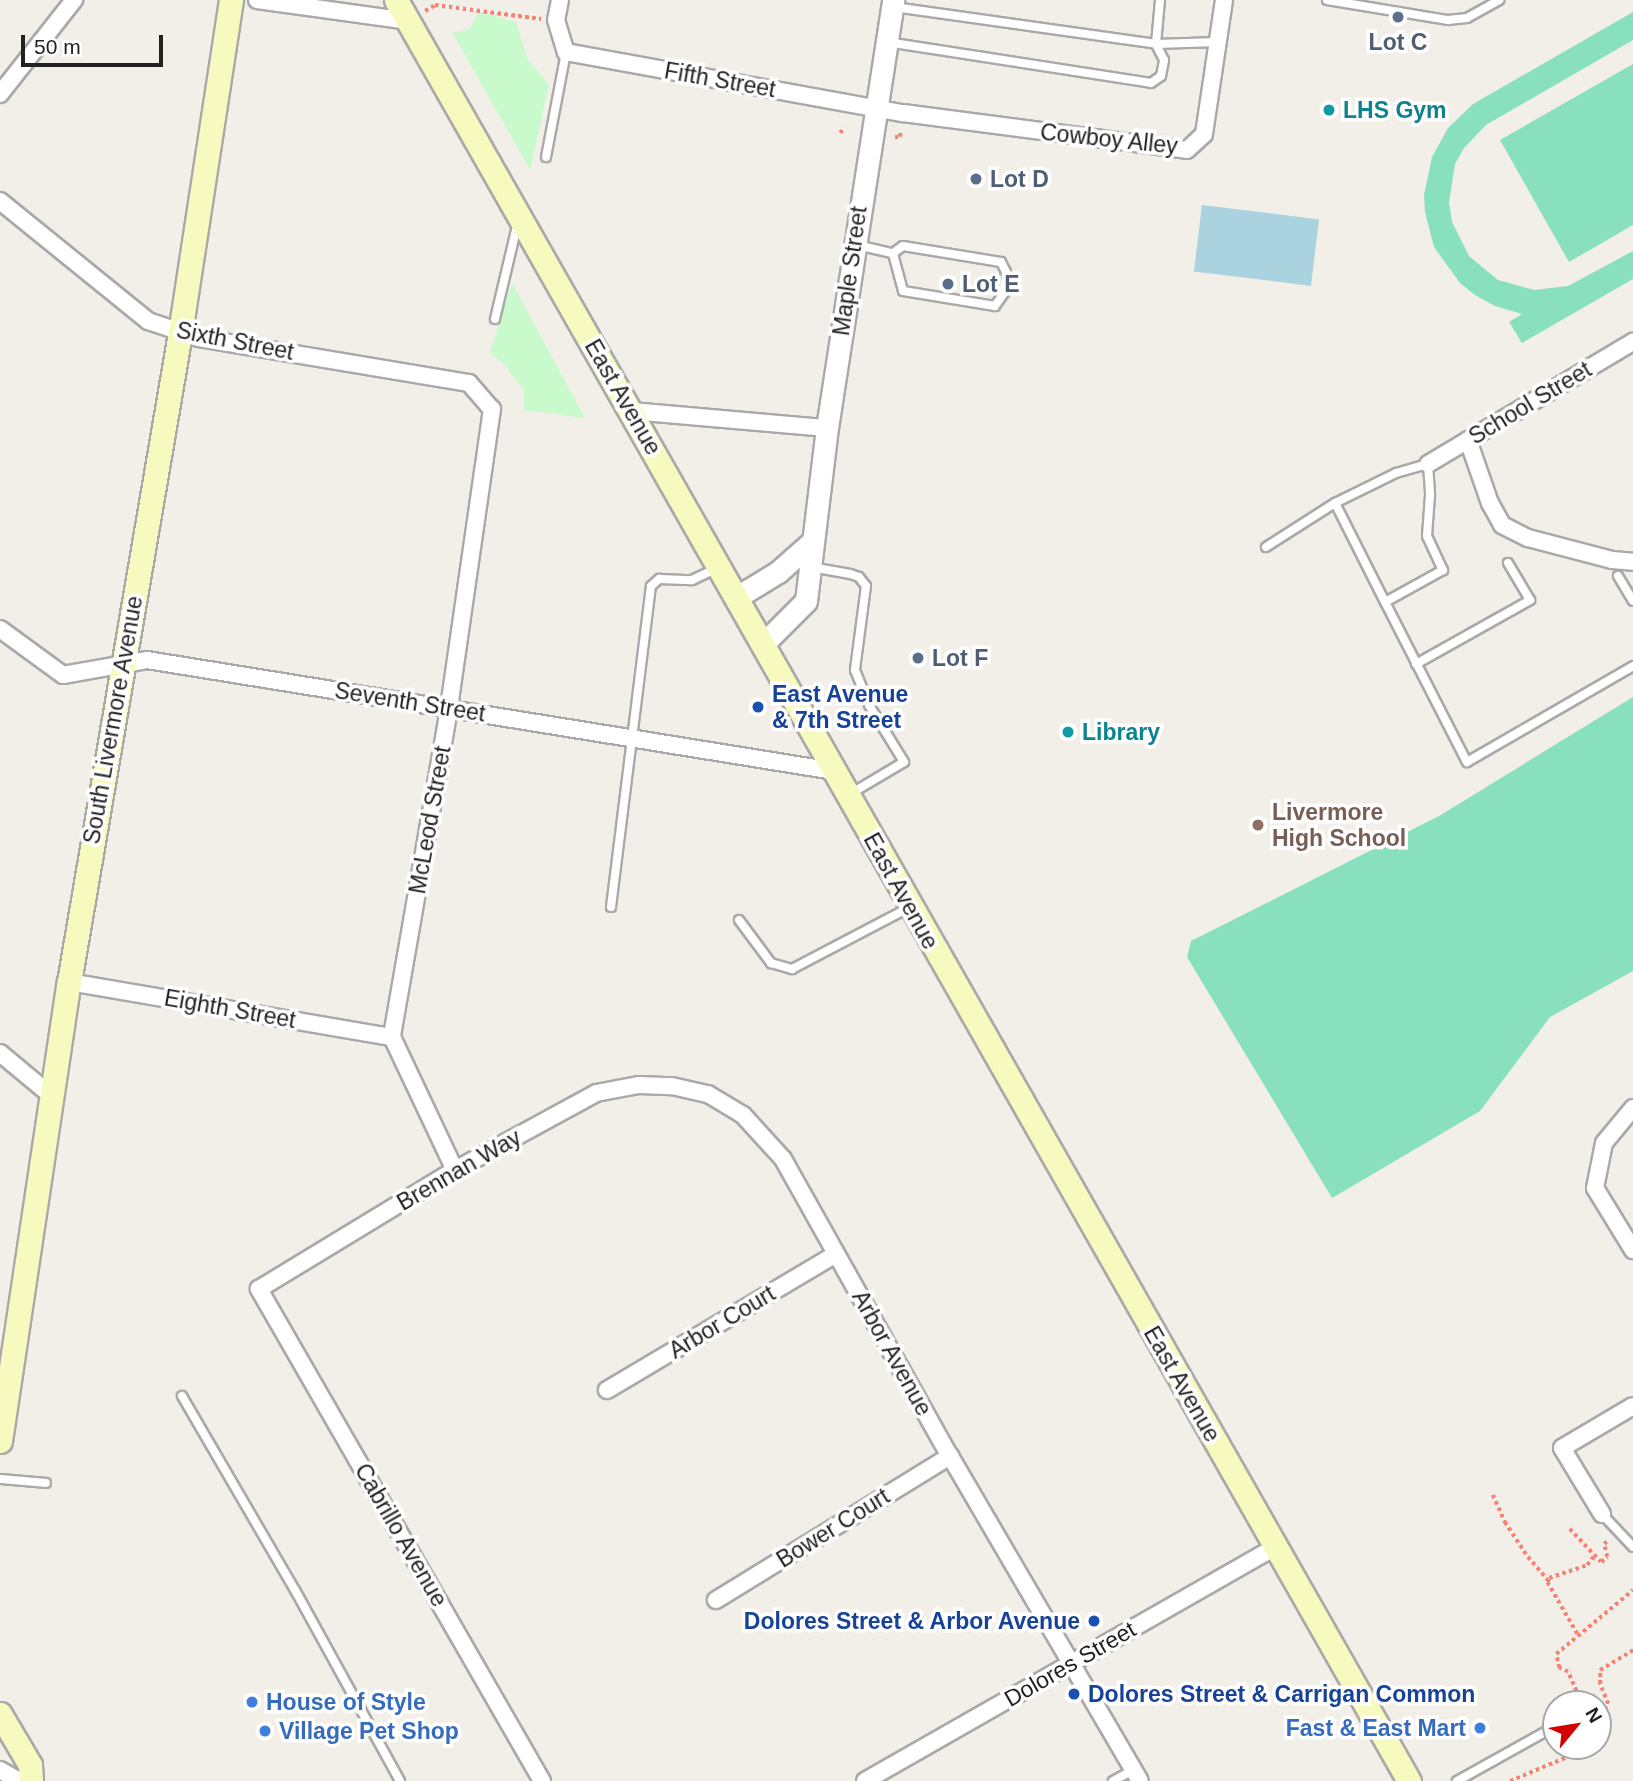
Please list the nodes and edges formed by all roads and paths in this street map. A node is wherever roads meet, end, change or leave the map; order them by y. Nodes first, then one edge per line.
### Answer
1 (74, 0) edge
2 (231, 0) edge
3 (257, 0) edge
4 (396, 0) edge
5 (560, 0) edge
6 (1160, 0) edge
7 (1327, 0) edge
8 (1499, 0) edge
9 (1227, 2) edge
10 (892, 3) edge
11 (526, 17) dead end
12 (408, 21) junction
13 (885, 42) junction
14 (1217, 42) junction
15 (1156, 44) junction
16 (566, 52) junction
17 (0, 94) edge
18 (874, 108) junction
19 (844, 127) dead end
20 (840, 132) dead end
21 (900, 133) dead end
22 (895, 137) dead end
23 (546, 157) dead end
24 (0, 201) edge
25 (519, 216) junction
26 (855, 244) junction
27 (893, 253) junction
28 (495, 319) dead end
29 (180, 333) junction
30 (1633, 342) edge
31 (469, 383) joint
32 (631, 411) junction
33 (827, 428) junction
34 (1468, 440) junction
35 (1428, 464) junction
36 (1335, 503) junction
37 (812, 542) junction
38 (1266, 547) dead end
39 (1633, 562) edge
40 (1508, 563) dead end
41 (720, 567) junction
42 (810, 567) junction
43 (1618, 576) dead end
44 (737, 597) junction
45 (1633, 601) edge
46 (1384, 602) junction
47 (0, 629) edge
48 (764, 643) junction
49 (121, 664) junction
50 (1416, 664) junction
51 (1633, 667) edge
52 (449, 709) junction
53 (633, 738) junction
54 (834, 771) junction
55 (848, 795) junction
56 (611, 907) dead end
57 (910, 907) junction
58 (738, 920) dead end
59 (69, 982) junction
60 (392, 1037) junction
61 (0, 1053) edge
62 (672, 1086) joint
63 (53, 1097) junction
64 (1633, 1108) edge
65 (456, 1170) junction
66 (1633, 1250) edge
67 (836, 1254) junction
68 (259, 1289) joint
69 (607, 1390) dead end
70 (182, 1396) dead end
71 (1633, 1406) edge
72 (0, 1441) edge
73 (950, 1456) junction
74 (0, 1479) edge
75 (46, 1483) dead end
76 (1493, 1495) dead end
77 (1602, 1514) joint
78 (1570, 1530) dead end
79 (1618, 1531) junction
80 (1276, 1547) junction
81 (1633, 1547) edge
82 (1594, 1556) junction
83 (1548, 1581) junction
84 (1633, 1590) edge
85 (716, 1600) dead end
86 (1577, 1634) junction
87 (1633, 1650) edge
88 (1071, 1665) junction
89 (1576, 1690) edge
90 (1602, 1690) edge
91 (0, 1714) edge
92 (1542, 1734) edge
93 (1560, 1760) edge
94 (0, 1770) edge
95 (1136, 1775) edge
96 (19, 1781) edge
97 (31, 1781) edge
98 (400, 1781) edge
99 (542, 1781) edge
100 (865, 1781) edge
101 (1114, 1781) edge
102 (1409, 1781) edge
103 (1457, 1781) edge
104 (1510, 1781) edge

1 - 17 street
2 - 29 main road, South Livermore Avenue
3 - 12 street
4 - 12 main road, East Avenue
5 - 16 street
6 - 15 lane
7 - 8 lane
9 - 14 street, Cowboy Alley
10 - 13 street, Maple Street
10 - 15 lane
11 - 12 path
12 - 25 main road, East Avenue
13 - 15 lane
13 - 18 street, Maple Street
14 - 15 lane
14 - 18 street, Cowboy Alley
16 - 18 street, Fifth Street
16 - 23 lane
18 - 26 street, Maple Street
19 - 20 path
21 - 22 path
24 - 29 street, Sixth Street
25 - 28 lane
25 - 32 main road, East Avenue
26 - 27 lane
26 - 33 street, Maple Street
27 - 27 lane
29 - 31 street, Sixth Street
29 - 49 main road, South Livermore Avenue
30 - 34 street, School Street
31 - 52 street, McLeod Street
32 - 33 street
32 - 41 main road, East Avenue
33 - 37 street, Maple Street
34 - 35 street, School Street
34 - 39 street
35 - 36 lane
35 - 46 lane
36 - 38 lane
36 - 46 lane
37 - 42 street, Maple Street
37 - 44 street
40 - 50 lane
41 - 44 main road, East Avenue
41 - 53 lane
42 - 48 street, Maple Street
42 - 55 lane
43 - 45 lane
44 - 48 main road, East Avenue
46 - 50 lane
47 - 49 street, Seventh Street
48 - 54 main road, East Avenue
49 - 52 street, Seventh Street
49 - 59 main road, South Livermore Avenue
50 - 51 lane
52 - 53 street, Seventh Street
52 - 60 street, McLeod Street
53 - 54 street, Seventh Street
53 - 56 lane
54 - 55 main road, East Avenue
55 - 57 main road, East Avenue
57 - 58 lane
57 - 80 main road, East Avenue
59 - 60 street, Eighth Street
59 - 63 main road, South Livermore Avenue
60 - 65 street
61 - 63 street
62 - 65 street, Brennan Way
62 - 67 street, Arbor Avenue
63 - 72 main road, South Livermore Avenue
64 - 66 street
65 - 68 street, Brennan Way
67 - 69 street, Arbor Court
67 - 73 street, Arbor Avenue
68 - 99 street, Cabrillo Avenue
70 - 98 lane
71 - 77 street
73 - 85 street, Bower Court
73 - 88 street, Arbor Avenue
74 - 75 lane
76 - 83 path
77 - 79 lane
78 - 82 path
79 - 81 lane
79 - 82 path
80 - 88 street, Dolores Street
80 - 102 main road, East Avenue
82 - 83 path
83 - 86 path
84 - 86 path
86 - 89 path
87 - 90 path
88 - 95 street, Arbor Avenue
88 - 100 street, Dolores Street
91 - 97 main road
92 - 103 lane
93 - 104 path
94 - 96 street
95 - 101 lane

